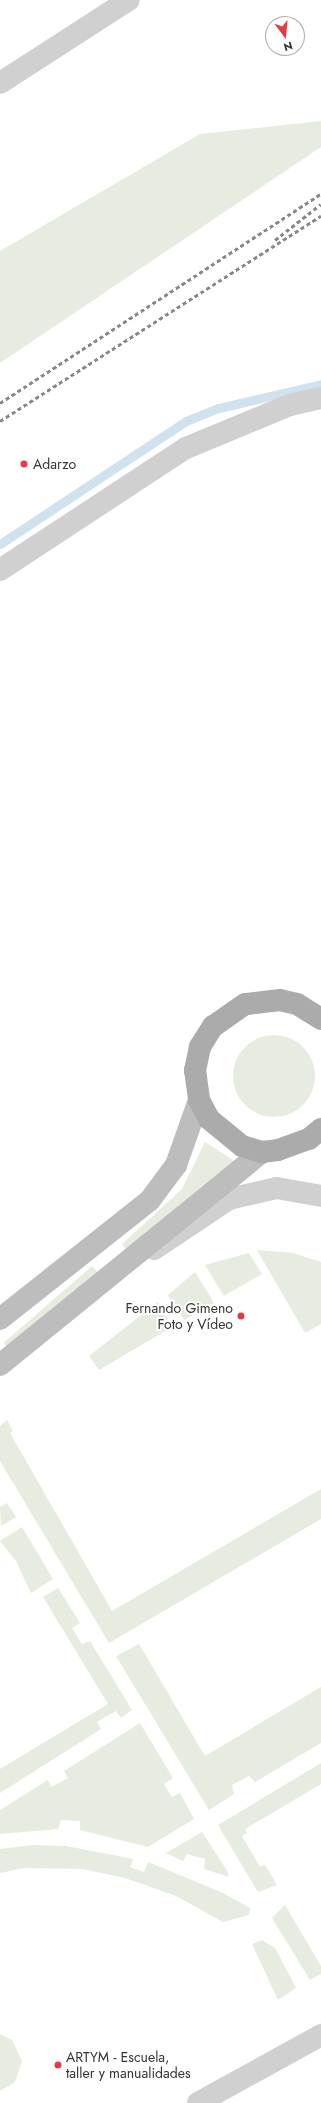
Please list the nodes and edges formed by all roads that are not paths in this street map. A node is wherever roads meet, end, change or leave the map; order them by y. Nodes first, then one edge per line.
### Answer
1 (129, 0) edge
2 (0, 83) edge
3 (321, 398) edge
4 (0, 570) edge
5 (318, 1015) edge
6 (199, 1100) junction
7 (317, 1138) edge
8 (262, 1152) junction
9 (321, 1196) edge
10 (116, 1272) junction
11 (0, 1319) edge
12 (0, 1365) edge
13 (321, 2034) edge
14 (198, 2103) edge

1 - 2 street
3 - 4 street
5 - 6 main road
6 - 8 main road
6 - 11 main road
7 - 8 main road
8 - 10 main road
9 - 10 street
10 - 12 main road
13 - 14 street

